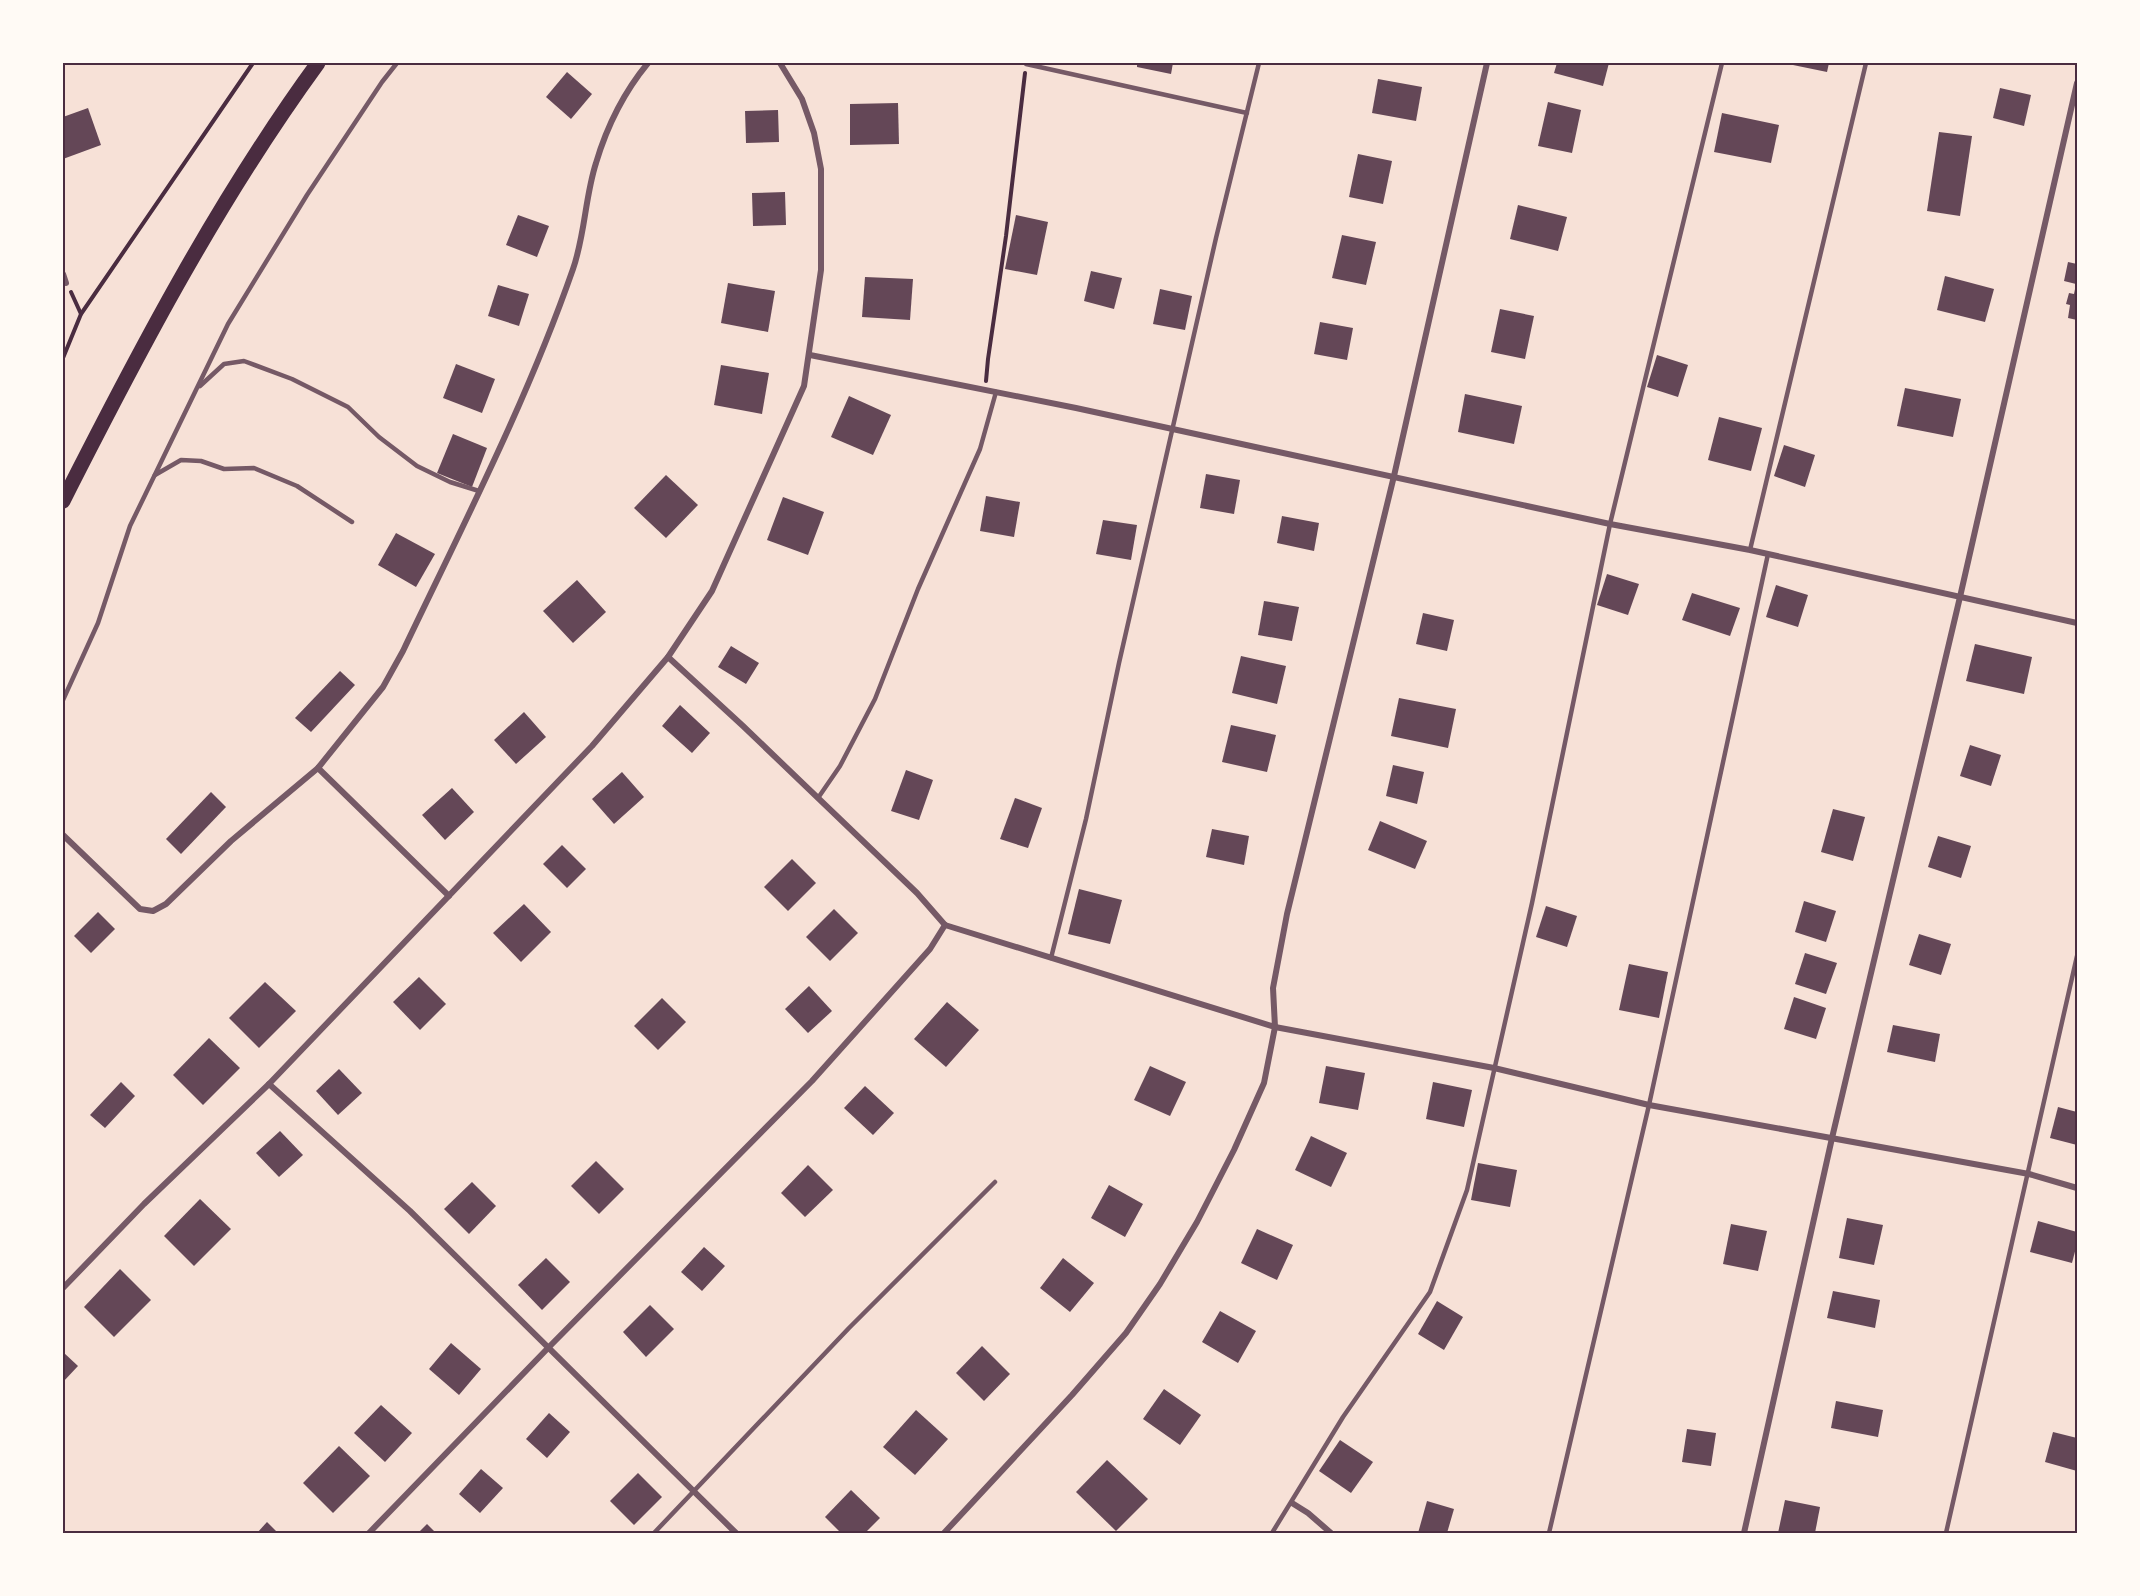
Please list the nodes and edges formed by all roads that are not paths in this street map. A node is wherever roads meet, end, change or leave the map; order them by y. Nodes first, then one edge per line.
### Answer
1 (318, 63) edge
2 (397, 63) edge
3 (648, 63) edge
4 (780, 63) edge
5 (1259, 63) edge
6 (1487, 63) edge
7 (1722, 63) edge
8 (1866, 63) edge
9 (1026, 64) edge
10 (2077, 83) edge
11 (1247, 113) junction
12 (63, 274) edge
13 (66, 283) road end
14 (810, 355) junction
15 (198, 387) junction
16 (996, 392) junction
17 (1173, 429) junction
18 (155, 475) junction
19 (1394, 476) junction
20 (479, 491) junction
21 (63, 501) edge
22 (352, 522) dead end
23 (1610, 524) junction
24 (1750, 550) junction
25 (1768, 554) junction
26 (1960, 597) junction
27 (2077, 623) edge
28 (668, 657) junction
29 (63, 700) edge
30 (318, 768) junction
31 (818, 798) junction
32 (63, 836) edge
33 (449, 896) junction
34 (945, 925) junction
35 (2077, 956) edge
36 (1051, 958) junction
37 (1275, 1027) junction
38 (1494, 1068) junction
39 (269, 1084) junction
40 (1649, 1105) junction
41 (1832, 1138) junction
42 (2029, 1174) junction
43 (995, 1182) dead end
44 (2077, 1188) edge
45 (63, 1288) edge
46 (549, 1347) junction
47 (694, 1492) junction
48 (1292, 1503) junction
49 (369, 1533) edge
50 (654, 1533) edge
51 (736, 1533) edge
52 (944, 1533) edge
53 (1272, 1533) edge
54 (1331, 1533) edge
55 (1549, 1533) edge
56 (1744, 1533) edge
57 (1946, 1533) edge

1 - 21 main road
2 - 15 lane
3 - 20 street
4 - 14 street
5 - 11 lane
6 - 19 street
7 - 23 lane
8 - 24 lane
9 - 11 lane
10 - 26 street
11 - 17 lane
12 - 13 street
14 - 16 street
14 - 28 street
15 - 18 lane
15 - 20 lane
16 - 17 street
16 - 31 lane
17 - 19 street
17 - 36 lane
18 - 22 lane
18 - 29 lane
19 - 23 street
19 - 37 street
20 - 30 street
23 - 24 street
23 - 38 lane
24 - 25 street
25 - 26 street
25 - 40 lane
26 - 27 street
26 - 41 street
28 - 31 street
28 - 33 street
30 - 32 street
30 - 33 street
31 - 34 street
33 - 39 street
34 - 36 street
34 - 46 street
35 - 42 lane
36 - 37 street
37 - 38 street
37 - 52 street
38 - 40 street
38 - 48 lane
39 - 45 street
39 - 46 street
40 - 41 street
40 - 55 lane
41 - 42 street
41 - 56 street
42 - 44 street
42 - 57 lane
43 - 47 lane
46 - 47 street
46 - 49 street
47 - 50 lane
47 - 51 street
48 - 53 lane
48 - 54 street

